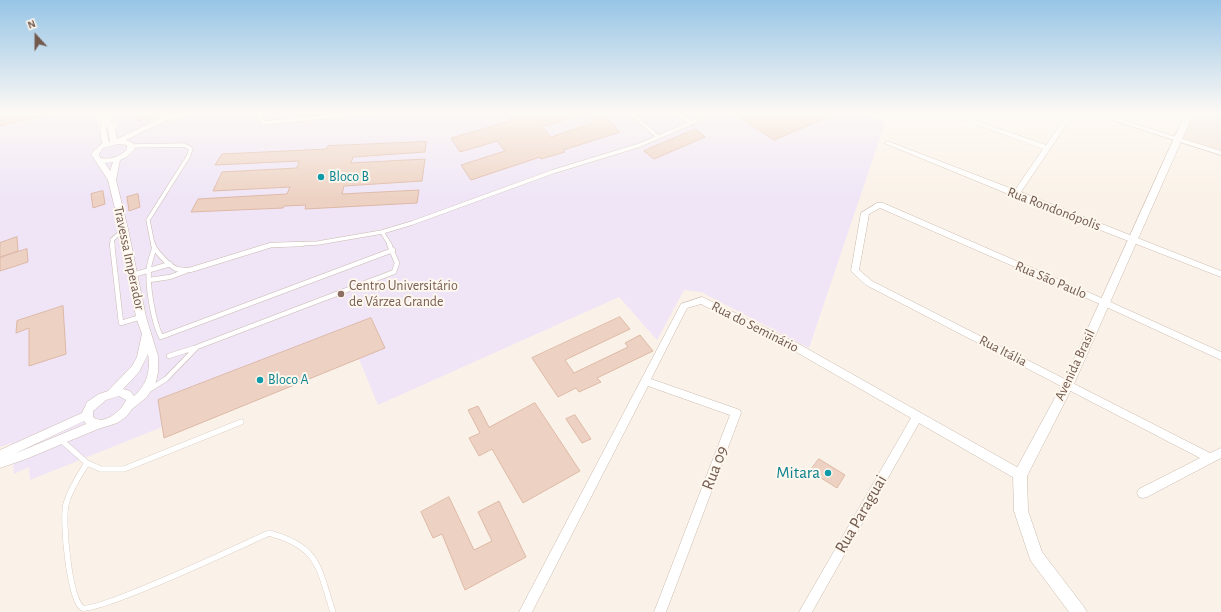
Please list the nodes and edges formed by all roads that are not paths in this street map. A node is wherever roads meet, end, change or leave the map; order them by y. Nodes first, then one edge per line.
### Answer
1 (105, 141) edge
2 (119, 141) edge
3 (137, 141) edge
4 (650, 141) edge
5 (1025, 141) edge
6 (1051, 141) edge
7 (1177, 141) edge
8 (1183, 141) edge
9 (116, 142) junction
10 (888, 143) dead end
11 (131, 144) junction
12 (106, 145) junction
13 (1046, 148) junction
14 (1221, 153) edge
15 (117, 159) junction
16 (100, 160) junction
17 (112, 180) junction
18 (1016, 194) junction
19 (880, 205) joint
20 (124, 229) junction
21 (382, 232) junction
22 (1132, 239) junction
23 (154, 249) junction
24 (393, 250) junction
25 (170, 264) junction
26 (190, 270) junction
27 (149, 271) junction
28 (1221, 274) edge
29 (133, 275) junction
30 (149, 280) junction
31 (1103, 302) junction
32 (141, 317) junction
33 (146, 335) junction
34 (197, 347) junction
35 (169, 356) dead end
36 (1221, 356) edge
37 (646, 381) junction
38 (1068, 384) junction
39 (112, 392) junction
40 (142, 394) junction
41 (129, 406) junction
42 (87, 415) junction
43 (917, 417) junction
44 (241, 422) dead end
45 (98, 424) junction
46 (61, 440) junction
47 (1221, 453) edge
48 (0, 455) edge
49 (1210, 458) junction
50 (0, 463) edge
51 (87, 463) junction
52 (1020, 475) junction
53 (1143, 493) dead end
54 (333, 612) edge
55 (525, 612) edge
56 (660, 612) edge
57 (805, 612) edge
58 (1079, 612) edge

1 - 12 street
2 - 9 street
3 - 11 street
4 - 21 lane
5 - 13 street
6 - 13 street
7 - 22 street, Avenida Brasil
8 - 14 street
9 - 11 street
9 - 12 street
10 - 18 street, Rua Rondonópolis
11 - 15 street
11 - 23 lane
12 - 16 street
13 - 18 street
15 - 16 street
15 - 17 street, Travessa Imperador
16 - 17 street, Travessa Imperador
17 - 20 street, Travessa Imperador
18 - 22 street, Rua Rondonópolis
19 - 31 street, Rua São Paulo
19 - 38 street, Rua Itália
20 - 29 street, Travessa Imperador
20 - 32 lane
21 - 24 lane
21 - 26 lane
22 - 28 street, Rua Rondonópolis
22 - 31 street, Avenida Brasil
23 - 25 lane
23 - 27 lane
24 - 30 lane
24 - 34 lane
25 - 26 lane
25 - 27 lane
26 - 30 lane
27 - 29 lane
27 - 30 lane
29 - 32 street, Travessa Imperador
31 - 36 street, Rua São Paulo
31 - 38 street, Avenida Brasil
32 - 33 street, Travessa Imperador
33 - 39 street, Travessa Imperador
33 - 40 street, Travessa Imperador
34 - 35 lane
34 - 40 lane
37 - 43 street, Rua do Seminário
37 - 55 street, Rua do Seminário
37 - 56 street, Rua 09
38 - 49 street, Rua Itália
38 - 52 street, Avenida Brasil
39 - 41 street
39 - 42 street, Travessa Imperador
40 - 41 street, Travessa Imperador
41 - 45 street, Travessa Imperador
42 - 45 street
42 - 48 street
43 - 52 street, Rua do Seminário
43 - 57 street, Rua Paraguai
44 - 51 lane
45 - 46 street
46 - 50 street
46 - 51 lane
47 - 49 street
49 - 53 street
51 - 54 lane
52 - 58 street, Avenida Brasil

